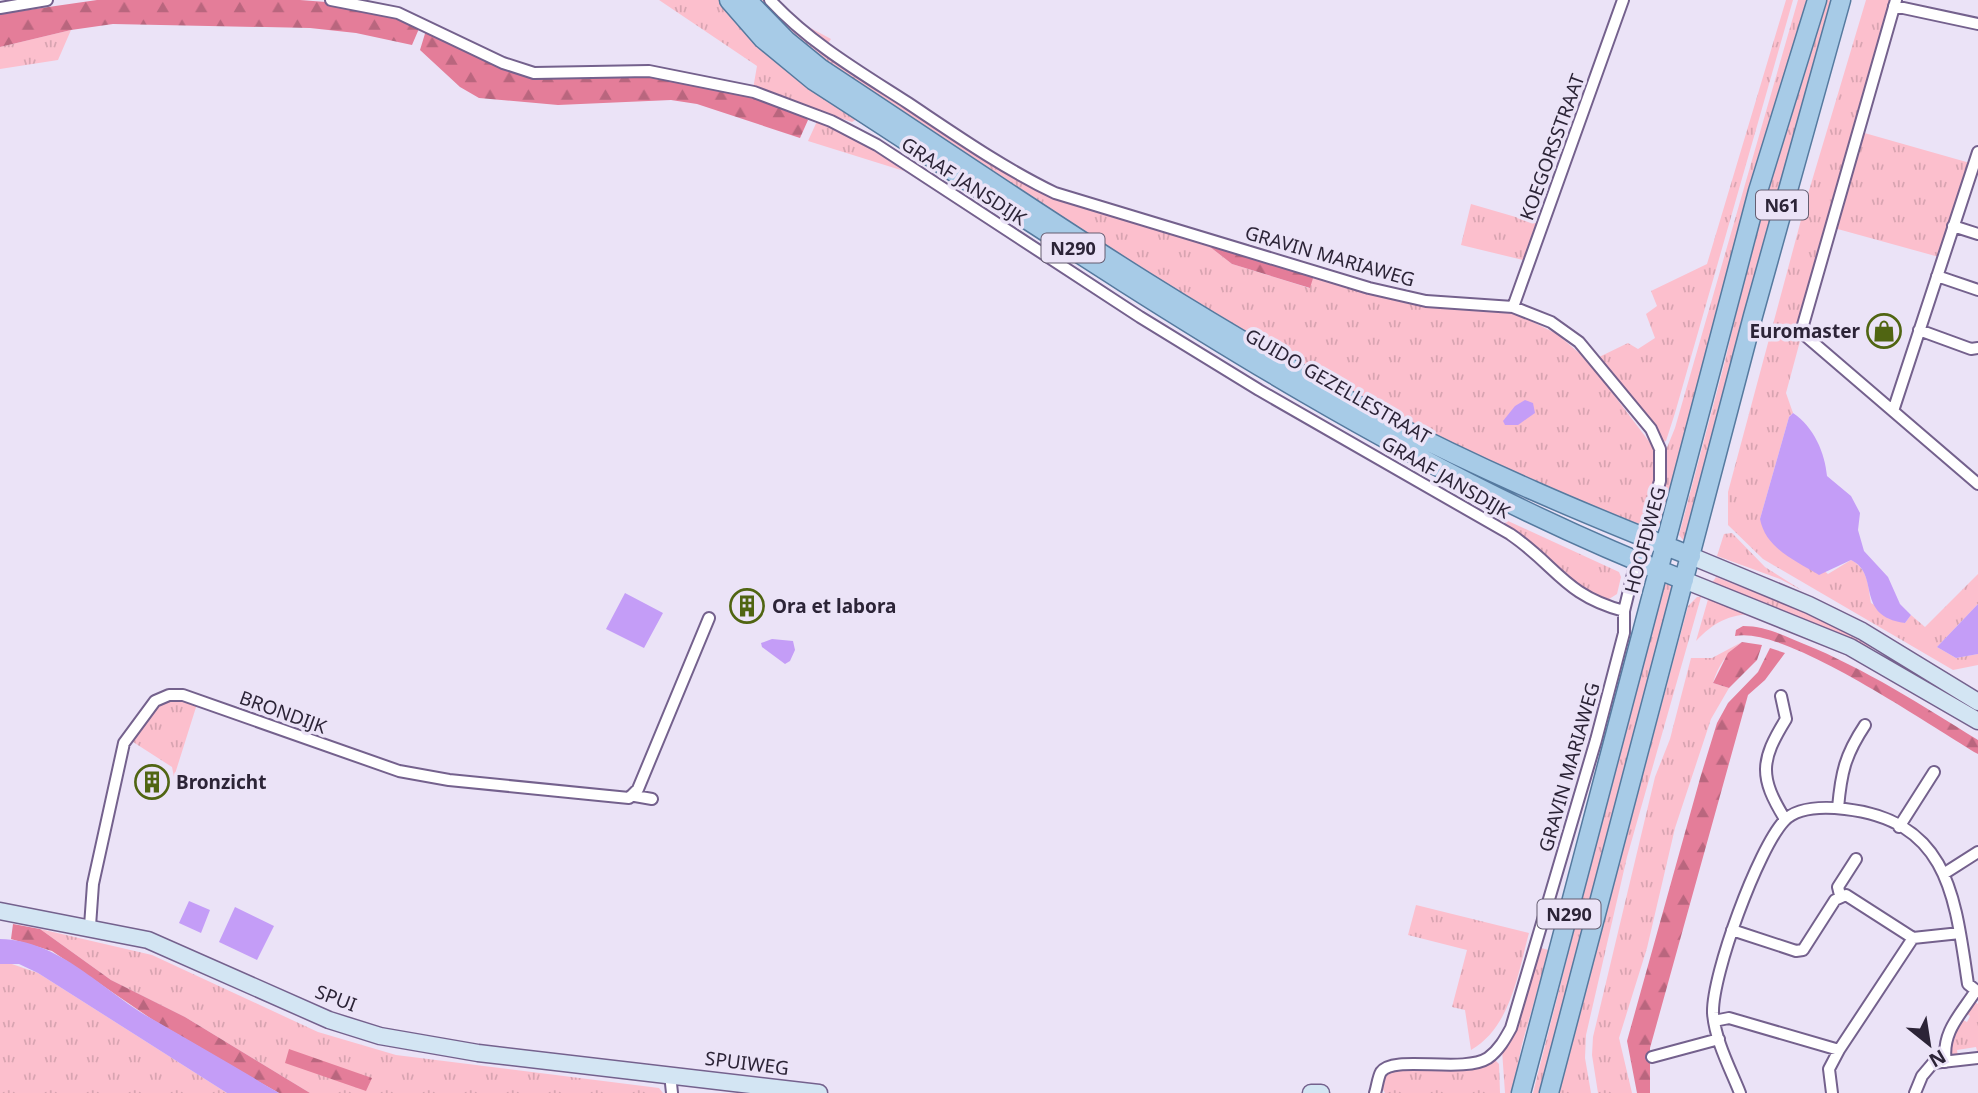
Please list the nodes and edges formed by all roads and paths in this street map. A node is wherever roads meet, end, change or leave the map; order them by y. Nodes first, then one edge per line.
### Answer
1 (47, 0) edge
2 (331, 0) edge
3 (729, 0) edge
4 (747, 0) edge
5 (770, 0) edge
6 (1623, 0) edge
7 (1817, 0) edge
8 (1841, 0) edge
9 (1895, 3) edge
10 (0, 8) edge
11 (1978, 24) edge
12 (1978, 152) edge
13 (1954, 226) junction
14 (1978, 234) edge
15 (1937, 276) junction
16 (1978, 290) edge
17 (1513, 307) junction
18 (1919, 330) junction
19 (1978, 348) edge
20 (1893, 411) junction
21 (1978, 484) edge
22 (1643, 537) junction
23 (1665, 547) junction
24 (1691, 556) junction
25 (1637, 560) junction
26 (1659, 570) junction
27 (1684, 580) junction
28 (1624, 611) junction
29 (709, 618) dead end
30 (1781, 696) dead end
31 (1978, 702) edge
32 (1978, 721) edge
33 (1865, 726) dead end
34 (1934, 772) dead end
35 (635, 796) junction
36 (652, 799) dead end
37 (1838, 808) junction
38 (1785, 819) junction
39 (1899, 827) junction
40 (1978, 852) edge
41 (1856, 859) dead end
42 (1945, 873) junction
43 (1840, 895) junction
44 (0, 911) edge
45 (90, 926) junction
46 (1732, 930) junction
47 (1960, 933) junction
48 (1913, 938) junction
49 (1977, 992) edge
50 (1714, 1021) junction
51 (1719, 1039) junction
52 (1839, 1050) junction
53 (1653, 1057) dead end
54 (1978, 1058) edge
55 (1945, 1062) junction
56 (670, 1074) junction
57 (672, 1093) edge
58 (819, 1093) edge
59 (1311, 1093) edge
60 (1321, 1093) edge
61 (1375, 1093) edge
62 (1521, 1093) edge
63 (1549, 1093) edge
64 (1740, 1093) edge
65 (1832, 1093) edge
66 (1915, 1093) edge

1 - 10 street
2 - 28 street, GRAAF JANSDIJK
3 - 25 main road, GUIDO GEZELLESTRAAT / N290
4 - 22 main road, GUIDO GEZELLESTRAAT / N290
5 - 17 street, GRAVIN MARIAWEG
6 - 17 street, KOEGORSSTRAAT
7 - 23 main road, HOOFDWEG / N61
8 - 24 main road, N61
9 - 11 street
9 - 20 street
12 - 13 street
13 - 14 street
13 - 15 street
15 - 16 street
15 - 18 street
17 - 22 street, GRAVIN MARIAWEG
18 - 19 street
18 - 20 street
20 - 21 street
22 - 23 main road, GUIDO GEZELLESTRAAT / N290
22 - 25 street, GRAVIN MARIAWEG
23 - 24 main road, GUIDO GEZELLESTRAAT / N290
23 - 26 main road, HOOFDWEG / N61
24 - 27 main road, N290
24 - 31 main road, GUIDO GEZELLESTRAAT
25 - 26 main road, GUIDO GEZELLESTRAAT / N290
25 - 28 street, GRAVIN MARIAWEG
26 - 27 main road, GUIDO GEZELLESTRAAT / N290
26 - 62 main road, HOOFDWEG / N290
27 - 32 main road, GUIDO GEZELLESTRAAT
27 - 63 main road, N290
28 - 61 street, GRAVIN MARIAWEG
29 - 35 street
30 - 38 street
33 - 37 street
34 - 39 street
35 - 36 street, BRONDIJK
35 - 45 street, BRONDIJK
37 - 38 street
37 - 39 street
38 - 46 street
39 - 42 street
40 - 42 street
41 - 43 street
42 - 47 street
43 - 46 street
43 - 48 street
44 - 45 main road, SPUI
45 - 56 main road, SPUI
46 - 50 street
47 - 48 street
47 - 49 street
48 - 52 street
49 - 55 street
50 - 51 street
50 - 52 street
51 - 53 street
51 - 64 street
52 - 65 street
54 - 55 street
55 - 66 street
56 - 57 street
56 - 58 main road, SPUIWEG
59 - 60 main road

